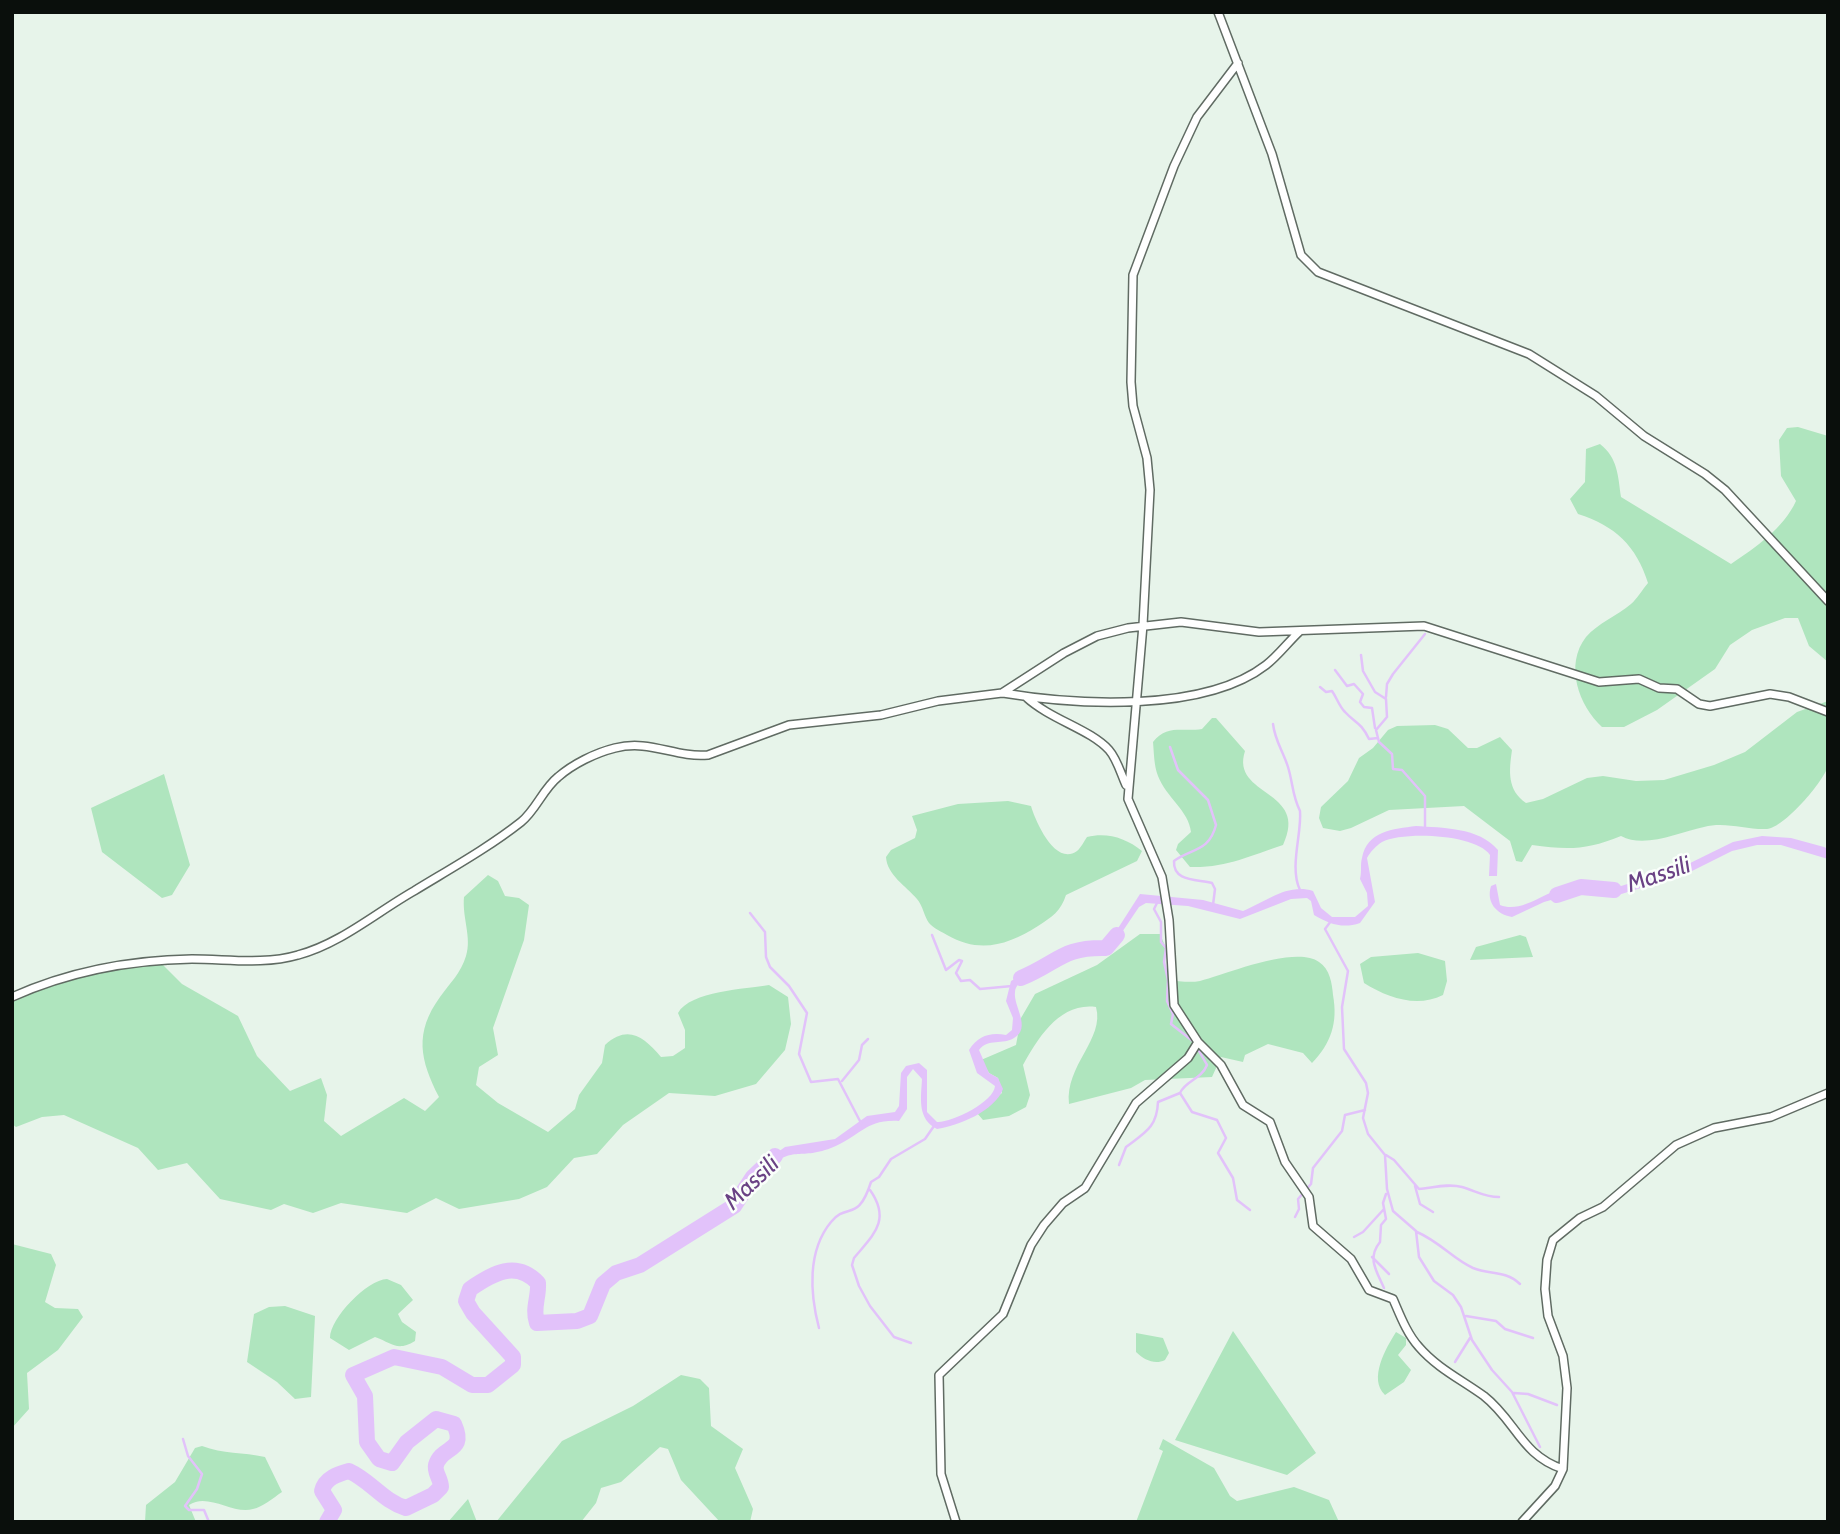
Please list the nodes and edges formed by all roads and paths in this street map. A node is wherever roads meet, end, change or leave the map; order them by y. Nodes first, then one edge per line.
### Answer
1 (1218, 12) edge
2 (1237, 63) junction
3 (1828, 601) edge
4 (1143, 625) junction
5 (1300, 631) junction
6 (1002, 693) junction
7 (1026, 697) junction
8 (1137, 701) junction
9 (1828, 712) edge
10 (1128, 789) junction
11 (12, 997) edge
12 (1198, 1042) junction
13 (1828, 1093) edge
14 (1563, 1469) junction
15 (956, 1522) edge
16 (1522, 1522) edge

1 - 2 street
2 - 3 street
2 - 4 street
4 - 5 street
4 - 6 street
4 - 8 street
5 - 8 street
5 - 9 street
6 - 7 street
6 - 11 street
7 - 8 street
7 - 10 street
8 - 10 street
10 - 12 street
12 - 14 street
12 - 15 street
13 - 14 street
14 - 16 street

